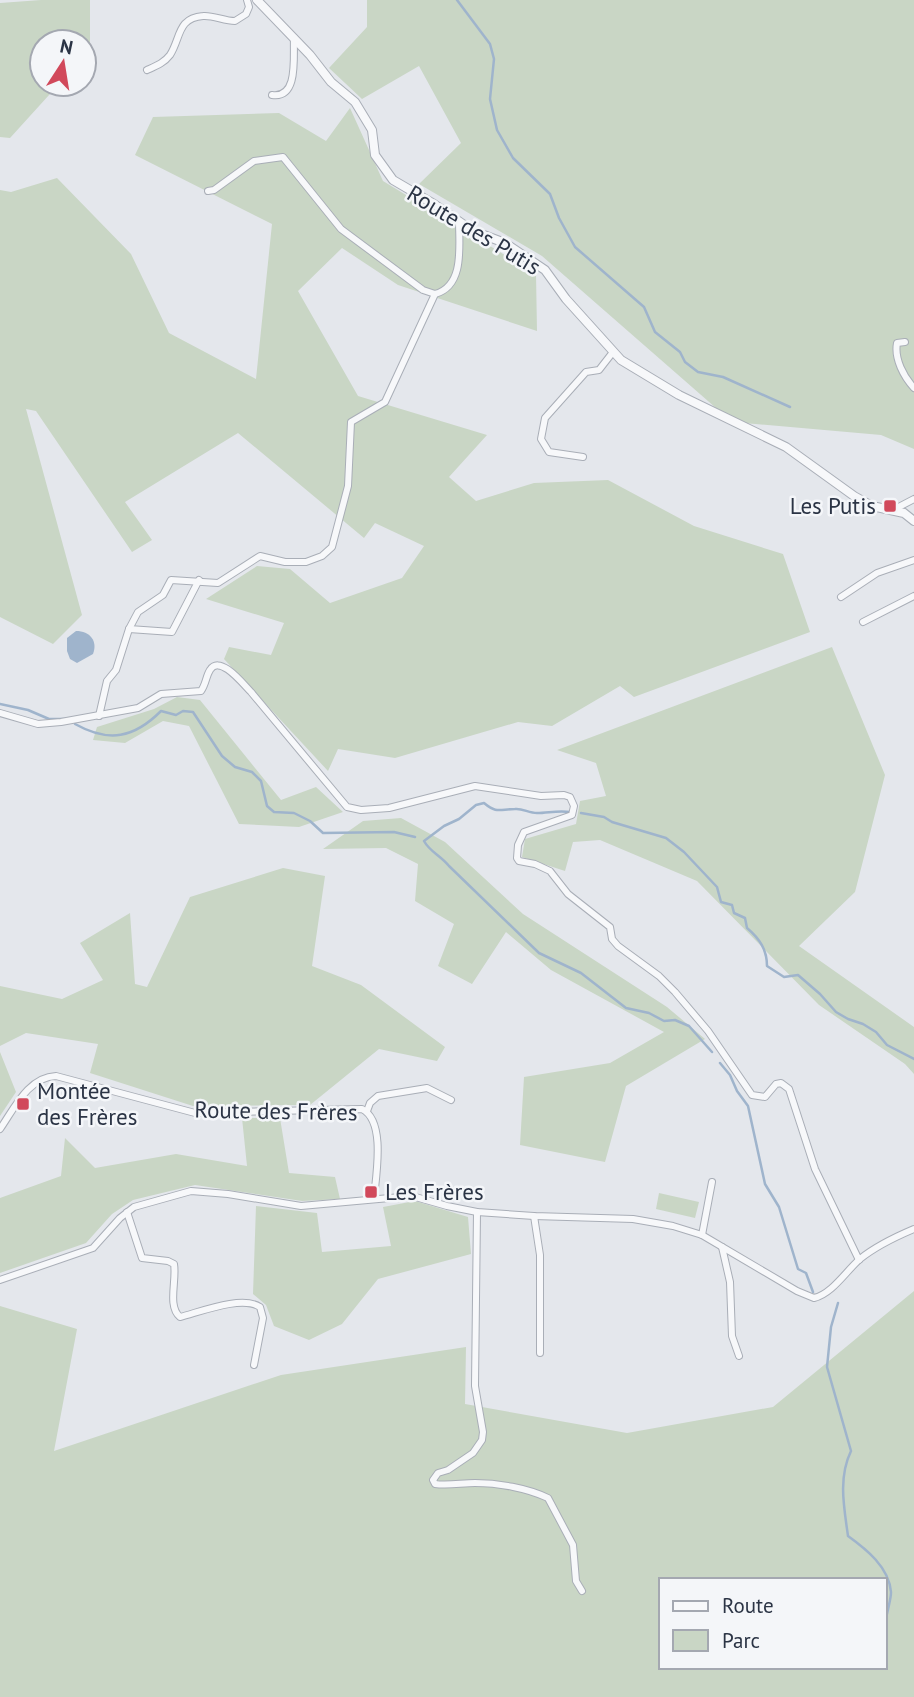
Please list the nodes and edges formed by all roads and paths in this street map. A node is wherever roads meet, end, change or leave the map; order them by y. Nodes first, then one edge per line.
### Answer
1 (247, 0) edge
2 (257, 0) edge
3 (294, 38) junction
4 (147, 70) dead end
5 (272, 95) dead end
6 (208, 191) dead end
7 (459, 221) junction
8 (435, 294) junction
9 (905, 342) dead end
10 (613, 352) junction
11 (914, 388) edge
12 (583, 457) dead end
13 (914, 499) edge
14 (893, 510) junction
15 (914, 521) edge
16 (914, 560) edge
17 (199, 580) junction
18 (914, 596) edge
19 (841, 597) dead end
20 (863, 622) dead end
21 (129, 629) junction
22 (0, 713) edge
23 (99, 716) junction
24 (452, 1100) dead end
25 (366, 1111) junction
26 (0, 1129) edge
27 (712, 1182) dead end
28 (374, 1198) junction
29 (127, 1212) junction
30 (477, 1212) junction
31 (534, 1216) junction
32 (914, 1229) edge
33 (702, 1235) junction
34 (722, 1247) junction
35 (859, 1260) junction
36 (0, 1280) edge
37 (540, 1353) dead end
38 (739, 1356) dead end
39 (254, 1365) dead end
40 (582, 1591) dead end

1 - 4 street
2 - 3 street, Route des Putis
3 - 5 street
3 - 7 street, Route des Putis
6 - 8 street
7 - 8 street
7 - 10 street, Route des Putis
8 - 17 street
9 - 11 street
10 - 12 street
10 - 14 street, Route des Putis
13 - 14 street
14 - 15 street, Route des Putis
16 - 19 street
17 - 21 street
17 - 21 street
18 - 20 street
21 - 23 street
22 - 23 street
23 - 35 street
24 - 25 street
25 - 26 street, Route des Frères
25 - 28 street, Route des Frères
27 - 33 street
28 - 29 street
28 - 30 street
29 - 36 street
29 - 39 street
30 - 31 street
30 - 40 street
31 - 33 street
31 - 37 street
32 - 35 street
33 - 34 street
34 - 35 street
34 - 38 street

